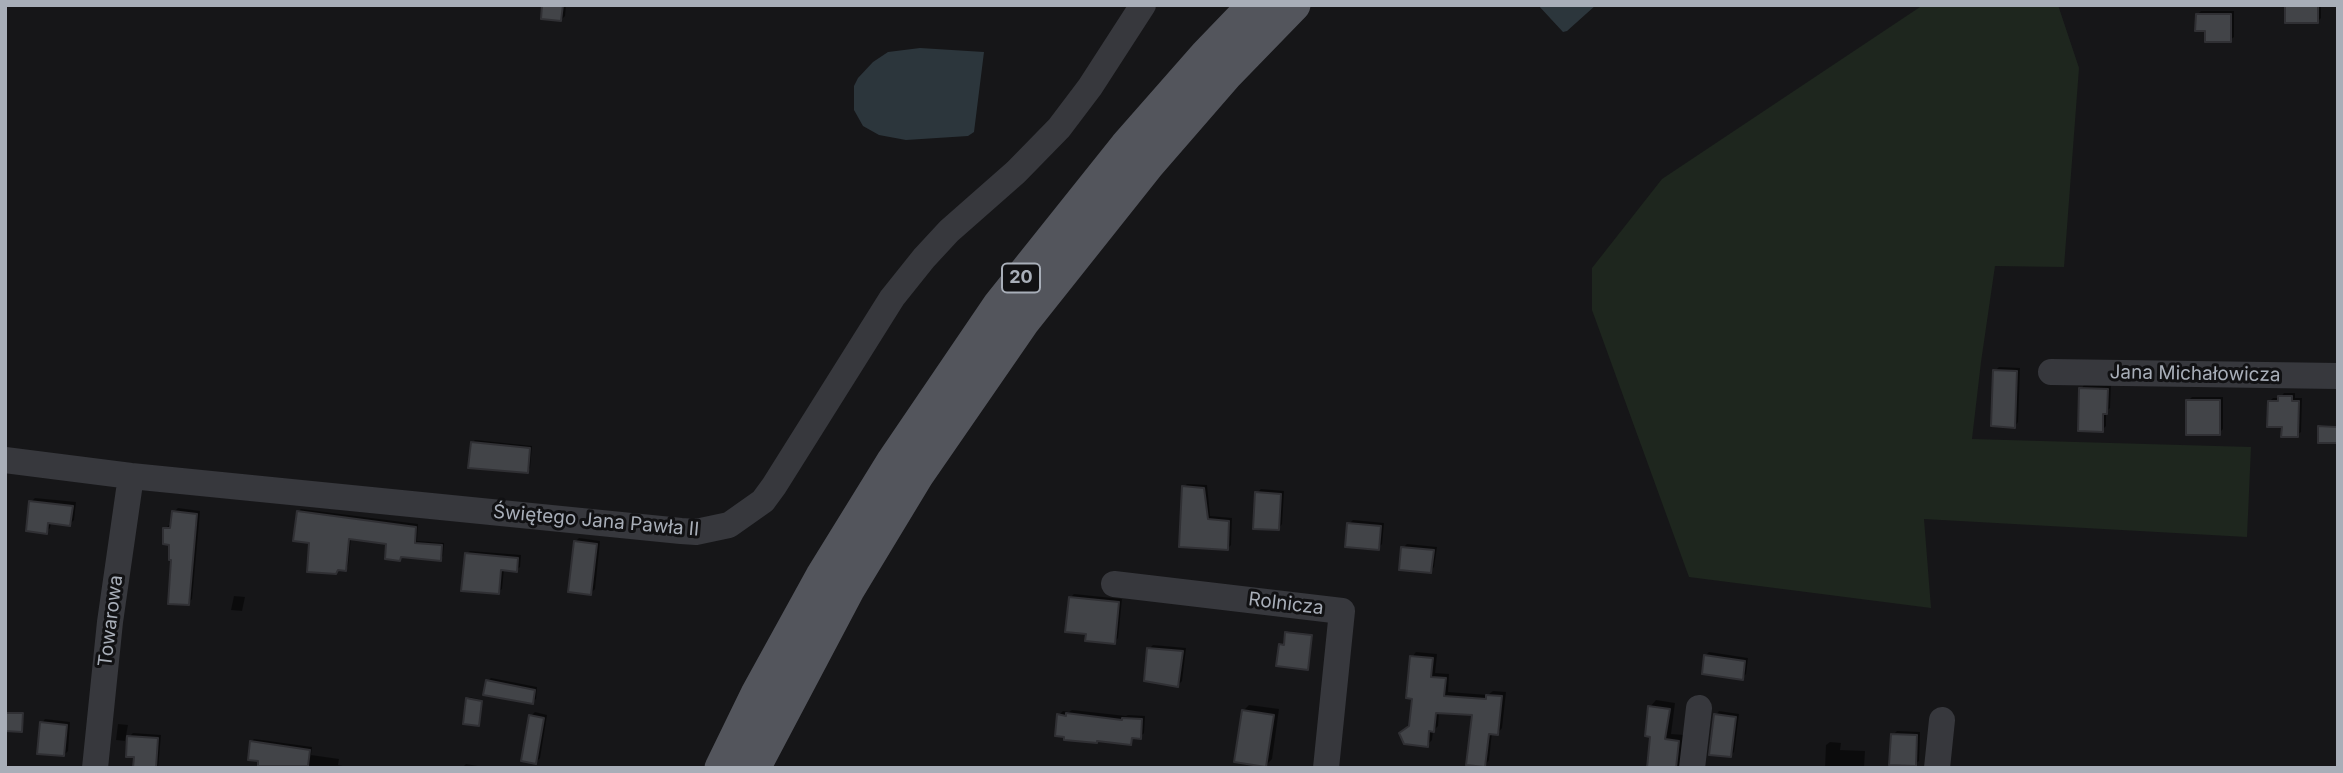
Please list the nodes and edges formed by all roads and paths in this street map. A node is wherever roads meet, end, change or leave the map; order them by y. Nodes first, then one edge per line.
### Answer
1 (1143, 5) edge
2 (1254, 5) edge
3 (1294, 5) edge
4 (2052, 372) dead end
5 (2338, 376) edge
6 (5, 460) edge
7 (131, 475) junction
8 (1114, 584) dead end
9 (1699, 708) dead end
10 (1941, 720) dead end
11 (94, 768) edge
12 (720, 768) edge
13 (754, 768) edge
14 (1326, 768) edge
15 (1692, 768) edge
16 (1937, 768) edge

1 - 7 street, Świętego Jana Pawła II
2 - 12 main road, 20
3 - 13 main road, 20
4 - 5 street, Jana Michałowicza
6 - 7 street, Świętego Jana Pawła II
7 - 11 street, Towarowa
8 - 14 street, Rolnicza
9 - 15 street
10 - 16 street

